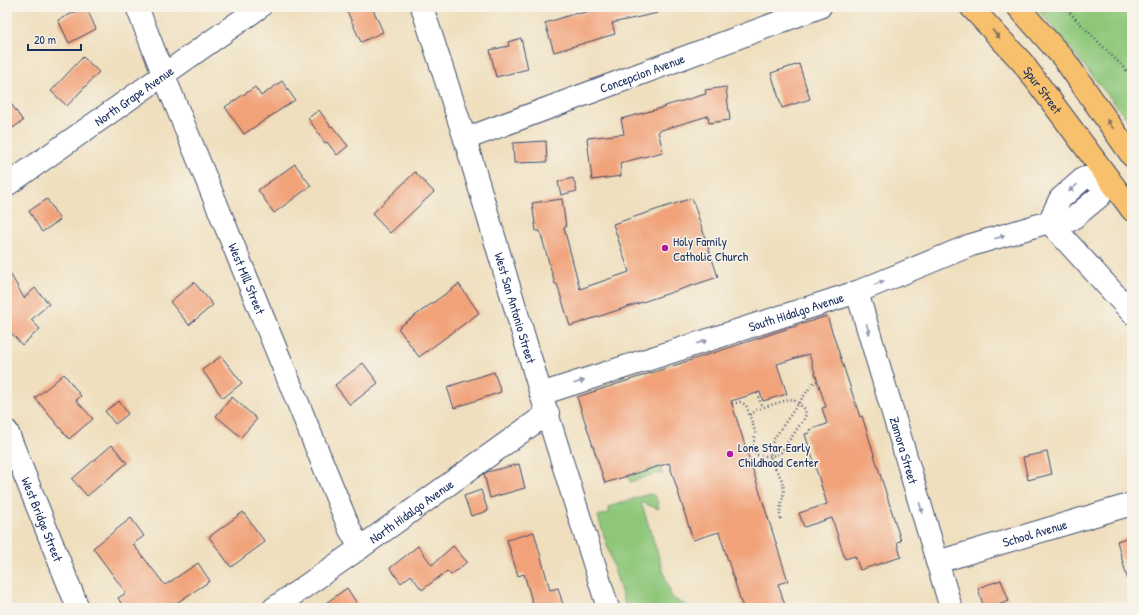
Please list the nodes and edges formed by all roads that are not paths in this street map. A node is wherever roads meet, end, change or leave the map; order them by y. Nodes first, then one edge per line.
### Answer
1 (137, 7) edge
2 (260, 7) edge
3 (422, 7) edge
4 (820, 7) edge
5 (971, 7) edge
6 (1018, 7) edge
7 (164, 76) junction
8 (465, 140) junction
9 (1132, 156) edge
10 (1108, 178) junction
11 (7, 185) edge
12 (1132, 210) edge
13 (1049, 222) junction
14 (857, 292) junction
15 (1132, 313) edge
16 (545, 403) junction
17 (7, 431) edge
18 (1132, 504) edge
19 (360, 548) junction
20 (937, 562) junction
21 (78, 608) edge
22 (274, 608) edge
23 (608, 608) edge
24 (951, 608) edge

1 - 7 street, West Mill Street
2 - 7 street, North Grape Avenue
3 - 8 street, West San Antonio Street
4 - 8 street, Concepcion Avenue
5 -> 10 main road, Spur Street
9 -> 6 main road
7 - 11 street, North Grape Avenue
7 - 19 street, West Mill Street
8 - 16 street, West San Antonio Street
9 - 10 main road, South Hidalgo Avenue
10 - 12 main road, Spur Street
10 - 13 street, South Hidalgo Avenue
14 -> 13 street, South Hidalgo Avenue
13 - 15 street
16 -> 14 street, South Hidalgo Avenue
14 -> 20 street, Zamora Street
16 - 19 street, North Hidalgo Avenue
16 - 23 street, West San Antonio Street
17 - 21 street, West Bridge Street
18 - 20 street, School Avenue
19 - 22 street, North Hidalgo Avenue
20 - 24 street, Zamora Street

